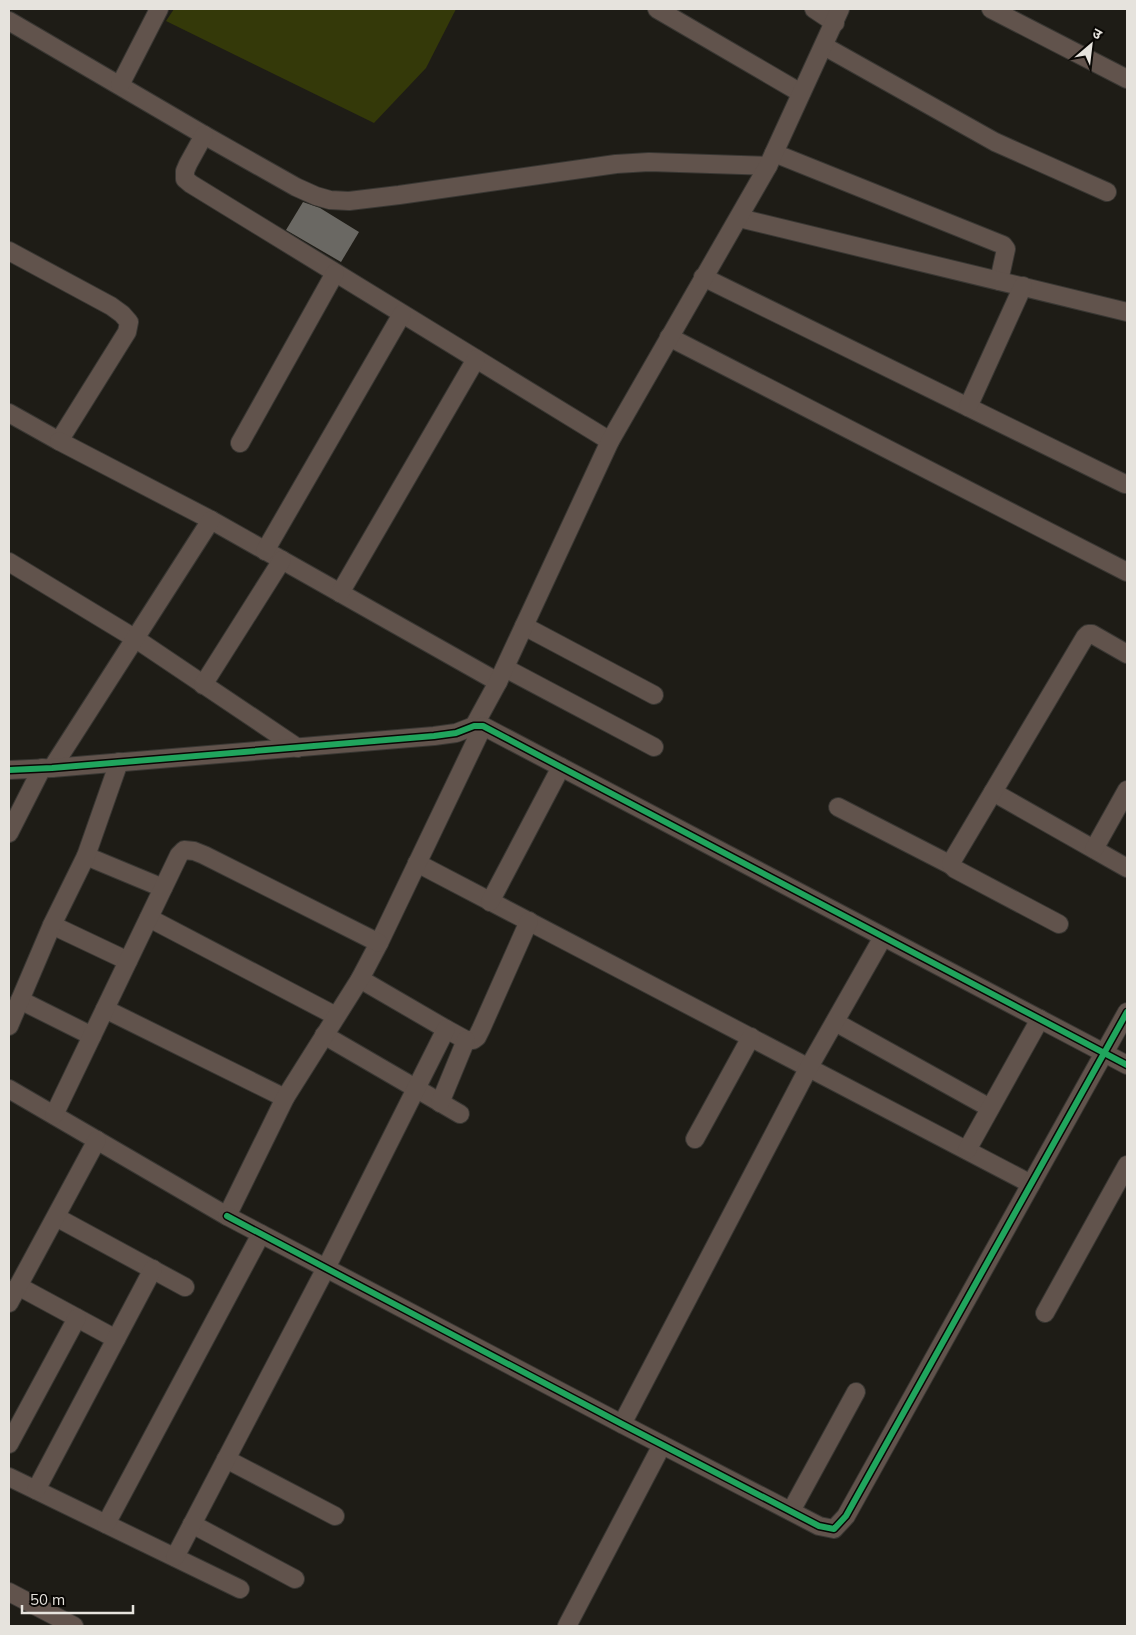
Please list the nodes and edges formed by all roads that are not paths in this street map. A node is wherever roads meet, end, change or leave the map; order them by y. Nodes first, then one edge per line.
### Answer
1 (14, 9) edge
2 (159, 9) edge
3 (657, 9) edge
4 (814, 9) edge
5 (991, 9) edge
6 (837, 16) edge
7 (9, 21) edge
8 (824, 46) junction
9 (1127, 79) edge
10 (120, 86) junction
11 (802, 93) junction
12 (204, 135) junction
13 (771, 159) junction
14 (1107, 192) dead end
15 (738, 218) junction
16 (9, 251) edge
17 (335, 273) junction
18 (703, 278) junction
19 (999, 281) junction
20 (1023, 286) junction
21 (1127, 312) edge
22 (402, 314) junction
23 (669, 337) junction
24 (476, 359) junction
25 (968, 407) junction
26 (9, 413) edge
27 (59, 441) junction
28 (610, 441) junction
29 (240, 443) dead end
30 (1125, 484) dead end
31 (211, 520) junction
32 (265, 551) junction
33 (282, 560) junction
34 (9, 562) edge
35 (1125, 566) edge
36 (340, 593) junction
37 (524, 626) junction
38 (136, 639) junction
39 (1127, 654) edge
40 (501, 675) junction
41 (203, 685) junction
42 (654, 695) dead end
43 (478, 726) junction
44 (654, 747) dead end
45 (298, 748) junction
46 (120, 762) junction
47 (561, 767) junction
48 (47, 768) junction
49 (9, 770) edge
50 (1127, 790) edge
51 (993, 792) junction
52 (838, 807) dead end
53 (9, 833) edge
54 (1094, 850) junction
55 (86, 856) junction
56 (417, 863) junction
57 (951, 865) junction
58 (1127, 868) edge
59 (163, 888) junction
60 (490, 902) junction
61 (149, 918) junction
62 (528, 921) junction
63 (1059, 924) dead end
64 (52, 925) junction
65 (884, 937) junction
66 (380, 943) junction
67 (128, 961) junction
68 (360, 979) junction
69 (20, 1000) junction
70 (105, 1009) junction
71 (1127, 1012) edge
72 (336, 1016) junction
73 (1040, 1019) junction
74 (835, 1022) junction
75 (9, 1026) edge
76 (446, 1029) junction
77 (92, 1036) junction
78 (324, 1036) junction
79 (751, 1037) junction
80 (466, 1040) junction
81 (1104, 1053) junction
82 (1127, 1065) edge
83 (808, 1068) junction
84 (415, 1088) junction
85 (9, 1089) edge
86 (285, 1098) junction
87 (440, 1103) junction
88 (990, 1108) junction
89 (460, 1114) dead end
90 (54, 1115) junction
91 (695, 1139) dead end
92 (97, 1140) junction
93 (967, 1150) junction
94 (1127, 1166) edge
95 (1031, 1184) junction
96 (56, 1216) junction
97 (227, 1216) junction
98 (261, 1234) junction
99 (326, 1268) junction
100 (153, 1270) junction
101 (18, 1286) junction
102 (185, 1287) dead end
103 (9, 1303) edge
104 (1045, 1313) dead end
105 (77, 1318) junction
106 (116, 1339) junction
107 (856, 1392) dead end
108 (622, 1424) junction
109 (9, 1444) edge
110 (662, 1445) junction
111 (226, 1458) junction
112 (9, 1477) edge
113 (36, 1490) junction
114 (791, 1511) junction
115 (335, 1516) dead end
116 (106, 1524) junction
117 (192, 1524) junction
118 (175, 1557) junction
119 (294, 1579) dead end
120 (240, 1589) dead end
121 (9, 1592) edge
122 (74, 1626) edge
123 (567, 1626) edge

1 - 7 street
2 - 10 street
3 - 11 street
4 - 6 street
5 - 9 street
6 - 8 street
7 - 10 street
8 - 11 street
8 - 14 street
10 - 12 street
11 - 13 street
12 - 13 street
12 - 17 street
13 - 15 street
13 - 19 street
15 - 18 street
15 - 19 street
16 - 27 street
17 - 22 street
17 - 29 street
18 - 23 street
18 - 25 street
19 - 20 street
20 - 21 street
20 - 25 street
22 - 24 street
22 - 32 street
23 - 28 street
23 - 35 street
24 - 28 street
24 - 36 street
25 - 30 street
26 - 27 street
27 - 31 street
28 - 37 street
31 - 32 street
31 - 38 street
32 - 33 street
33 - 36 street
33 - 41 street
34 - 38 street
36 - 40 street
37 - 40 street
37 - 42 street
38 - 41 street
38 - 48 street
39 - 51 street
40 - 43 street
40 - 44 street
41 - 45 street
43 - 45 street
43 - 47 street
43 - 56 street
45 - 46 street
46 - 48 street
46 - 55 street
47 - 60 street
47 - 65 street
48 - 49 street
48 - 53 street
50 - 54 street
51 - 54 street
51 - 57 street
52 - 57 street
54 - 58 street
55 - 59 street
55 - 64 street
56 - 60 street
56 - 66 street
57 - 63 street
59 - 61 street
59 - 66 street
60 - 62 street
61 - 67 street
61 - 72 street
62 - 79 street
62 - 80 street
64 - 67 street
64 - 69 street
65 - 73 street
65 - 74 street
66 - 68 street
67 - 70 street
68 - 72 street
68 - 76 street
69 - 75 street
69 - 77 street
70 - 77 street
70 - 86 street
71 - 81 street
72 - 78 street
73 - 81 street
73 - 88 street
74 - 83 street
74 - 88 street
76 - 80 street
76 - 84 street
77 - 90 street
78 - 84 street
78 - 86 street
79 - 83 street
79 - 91 street
80 - 87 street
81 - 82 street
81 - 95 street
83 - 93 street
83 - 108 street
84 - 87 street
84 - 99 street
85 - 90 street
86 - 97 street
87 - 89 street
88 - 93 street
90 - 92 street
92 - 96 street
92 - 97 street
93 - 95 street
94 - 104 street
95 - 114 street
96 - 100 street
96 - 101 street
97 - 98 street
98 - 99 street
98 - 116 street
99 - 108 street
99 - 111 street
100 - 102 street
100 - 106 street
101 - 103 street
101 - 105 street
105 - 106 street
105 - 109 street
106 - 113 street
107 - 114 street
108 - 110 street
110 - 114 street
110 - 123 street
111 - 115 street
111 - 117 street
112 - 113 street
113 - 116 street
116 - 118 street
117 - 118 street
117 - 119 street
118 - 120 street
121 - 122 street

